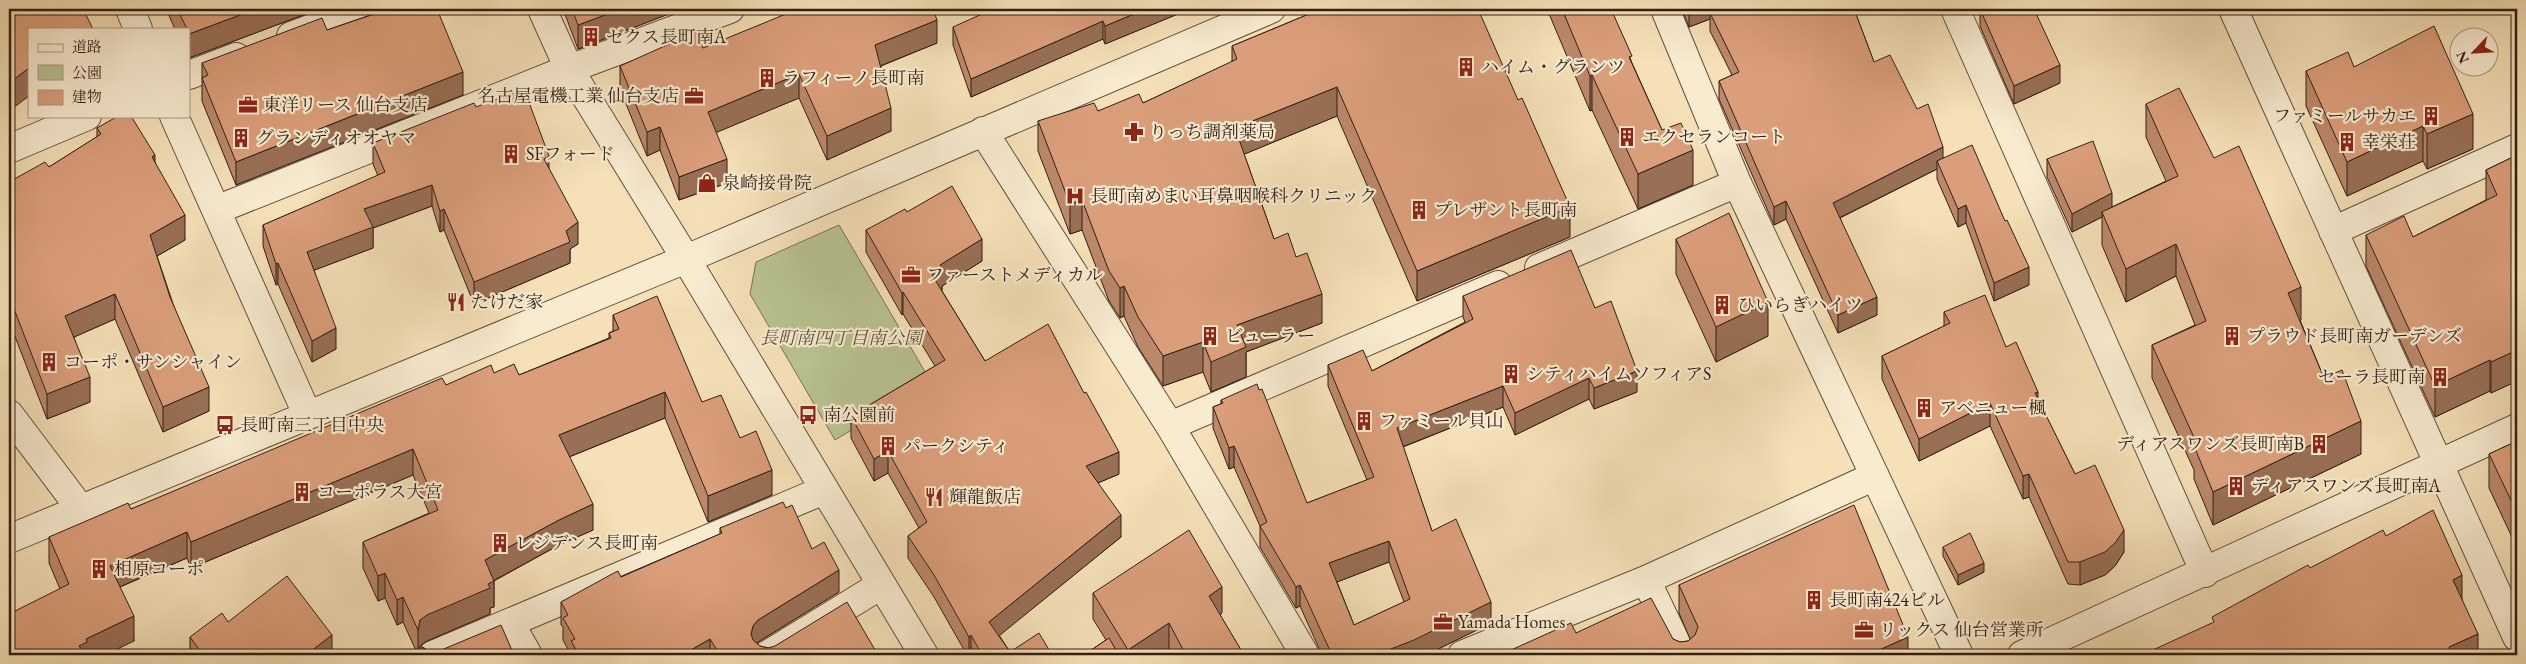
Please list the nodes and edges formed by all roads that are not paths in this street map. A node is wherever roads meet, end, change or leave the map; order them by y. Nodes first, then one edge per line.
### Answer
1 (130, 9) edge
2 (363, 9) edge
3 (542, 9) edge
4 (730, 9) edge
5 (1271, 9) edge
6 (1665, 9) edge
7 (1955, 9) edge
8 (2233, 9) edge
9 (138, 28) edge
10 (569, 69) junction
11 (190, 75) edge
12 (81, 118) edge
13 (175, 118) edge
14 (983, 131) junction
15 (12, 143) edge
16 (2517, 148) edge
17 (1737, 183) junction
18 (216, 210) junction
19 (2333, 231) junction
20 (686, 258) junction
21 (9, 414) edge
22 (307, 414) junction
23 (1170, 426) junction
24 (2517, 428) edge
25 (2439, 464) junction
26 (1874, 476) junction
27 (824, 490) junction
28 (80, 508) junction
29 (9, 539) edge
30 (2205, 573) junction
31 (1646, 580) junction
32 (881, 585) junction
33 (510, 623) junction
34 (2517, 637) edge
35 (433, 655) edge
36 (528, 655) edge
37 (767, 655) edge
38 (924, 655) edge
39 (1305, 655) edge
40 (1462, 655) edge
41 (1682, 655) edge
42 (1959, 655) edge
43 (2022, 655) edge

1 - 9 street
2 - 11 street
3 - 10 street
4 - 10 street
5 - 14 street
6 - 17 street
7 - 30 street
8 - 19 street
10 - 18 street
10 - 20 street
12 - 15 street
13 - 18 street
14 - 20 street
14 - 23 street
16 - 19 street
17 - 23 street
17 - 26 street
18 - 22 street
19 - 25 street
20 - 22 street
20 - 27 street
21 - 28 street
22 - 28 street
23 - 39 street
24 - 25 street
25 - 30 street
25 - 34 street
26 - 31 street
26 - 42 street
27 - 32 street
27 - 33 street
28 - 29 street
30 - 43 street
31 - 40 street
31 - 41 street
32 - 37 street
32 - 38 street
33 - 35 street
33 - 36 street

